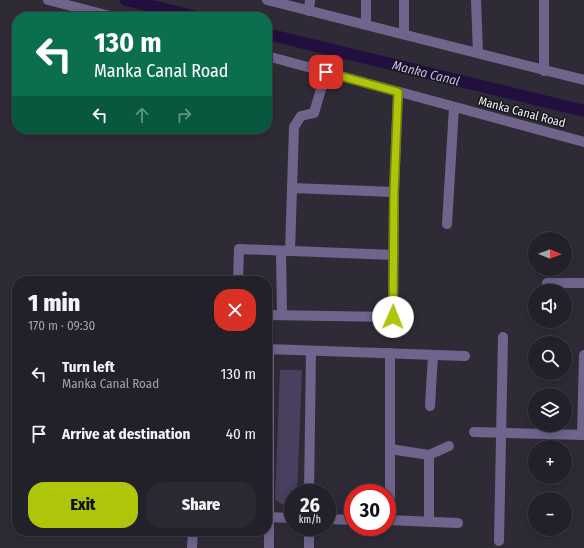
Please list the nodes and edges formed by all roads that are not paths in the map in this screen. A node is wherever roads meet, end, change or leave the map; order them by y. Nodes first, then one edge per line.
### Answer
1 (48, 0) edge
2 (267, 0) edge
3 (310, 0) edge
4 (366, 0) edge
5 (404, 0) edge
6 (476, 0) edge
7 (544, 0) edge
8 (309, 11) junction
9 (95, 12) edge
10 (366, 25) junction
11 (404, 34) junction
12 (478, 53) junction
13 (272, 57) edge
14 (544, 71) junction
15 (326, 72) junction
16 (584, 80) edge
17 (398, 92) junction
18 (454, 107) junction
19 (584, 142) edge
20 (292, 188) junction
21 (394, 192) junction
22 (448, 224) dead end
23 (285, 251) junction
24 (394, 255) junction
25 (238, 276) edge
26 (547, 283) dead end
27 (584, 283) edge
28 (272, 315) edge
29 (282, 315) junction
30 (503, 337) dead end
31 (272, 349) edge
32 (311, 351) junction
33 (390, 353) junction
34 (434, 355) junction
35 (584, 355) edge
36 (465, 356) dead end
37 (430, 406) dead end
38 (474, 432) dead end
39 (501, 432) junction
40 (583, 435) edge
41 (449, 446) dead end
42 (390, 449) junction
43 (429, 455) junction
44 (309, 484) edge
45 (390, 484) edge
46 (272, 517) edge
47 (284, 518) edge
48 (396, 521) edge
49 (429, 522) junction
50 (458, 523) dead end
51 (192, 536) edge
52 (269, 536) edge
53 (309, 536) edge
54 (499, 541) dead end
55 (192, 548) edge
56 (269, 548) edge
57 (309, 548) edge

1 - 9 street
2 - 8 street
3 - 8 street
4 - 10 street
5 - 11 street
6 - 12 street
7 - 14 street
8 - 10 street
10 - 11 street
11 - 12 street
12 - 14 street
13 - 15 street, Manka Canal Road
14 - 16 street
15 - 17 street, Manka Canal Road
15 - 20 street
17 - 18 street, Manka Canal Road
17 - 21 street
18 - 19 street, Manka Canal Road
18 - 22 street
20 - 21 street
20 - 23 street
21 - 24 street
23 - 24 street
23 - 25 street
23 - 29 street
24 - 29 street
26 - 27 street
28 - 29 street
30 - 39 street
31 - 32 street
32 - 33 street
32 - 44 street
33 - 34 street
33 - 42 street
34 - 36 street
34 - 37 street
35 - 40 street
38 - 39 street
39 - 40 street
39 - 54 street
41 - 43 street
42 - 43 street
42 - 45 street
43 - 49 street
46 - 47 street
48 - 49 street
49 - 50 street
51 - 55 street
52 - 56 street
53 - 57 street

